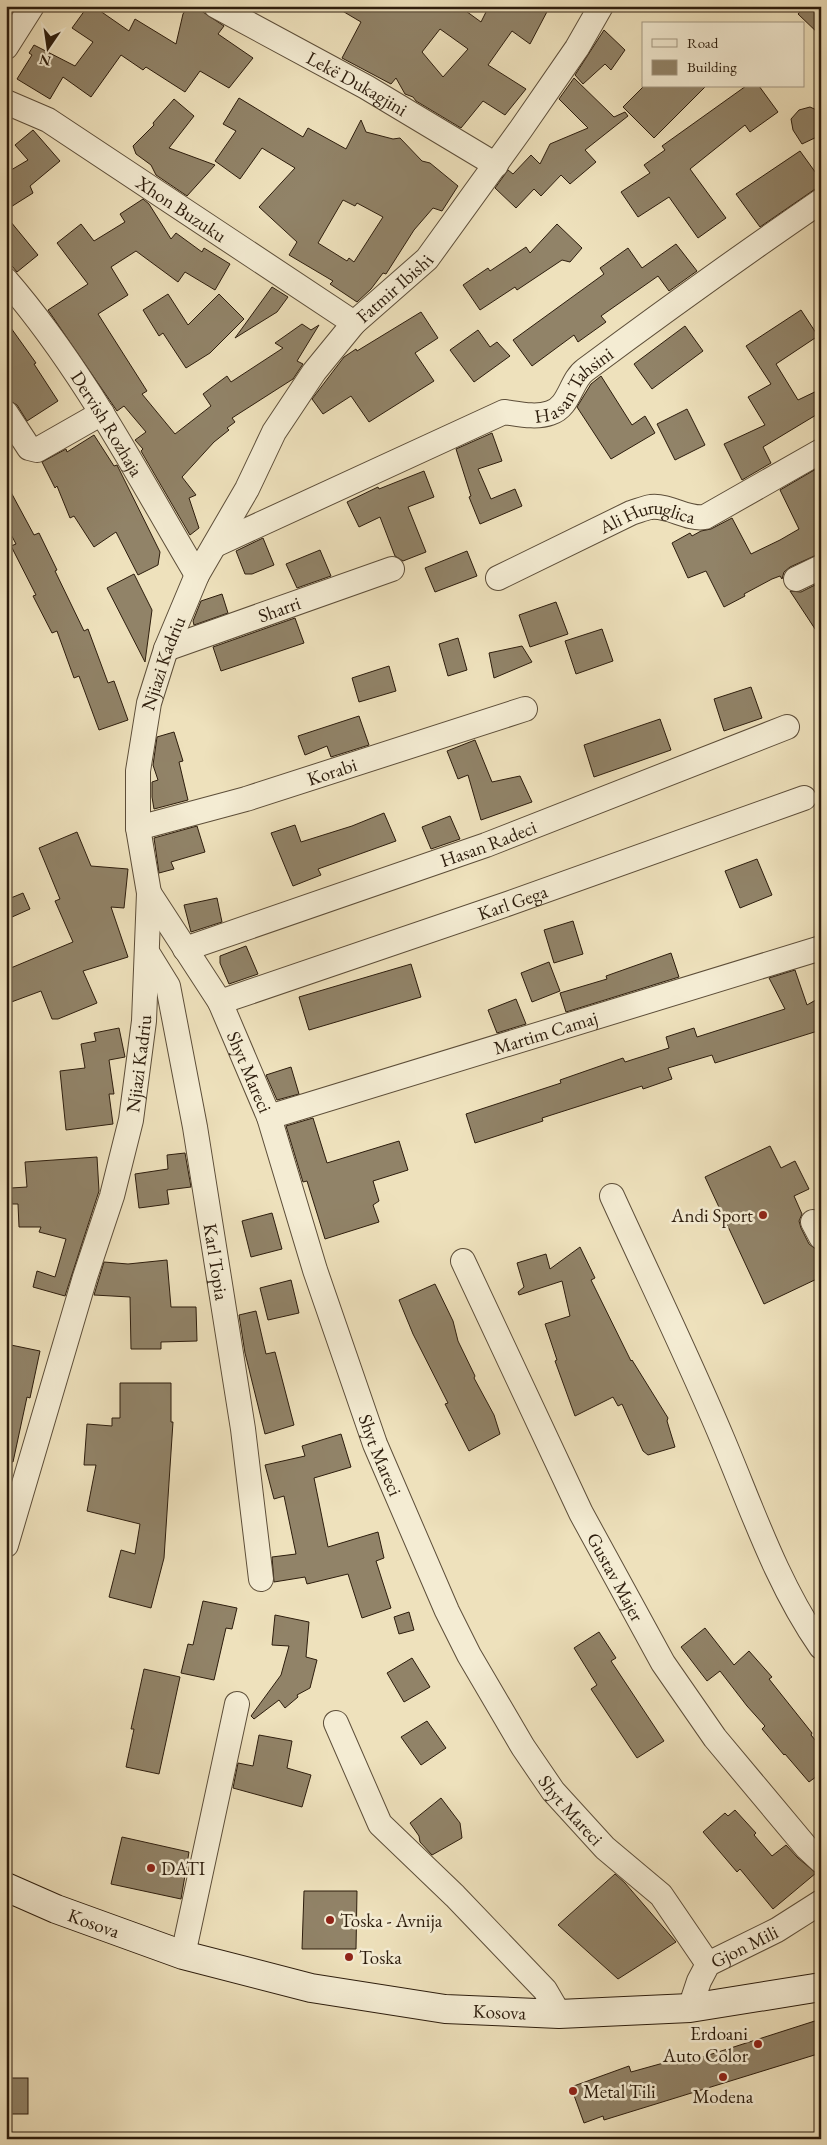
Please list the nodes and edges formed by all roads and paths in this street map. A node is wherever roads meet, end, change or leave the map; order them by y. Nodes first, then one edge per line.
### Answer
1 (32, 6) edge
2 (216, 6) edge
3 (601, 7) edge
4 (6, 47) edge
5 (6, 102) edge
6 (496, 165) junction
7 (821, 201) edge
8 (6, 280) edge
9 (354, 323) junction
10 (6, 413) edge
11 (102, 413) junction
12 (821, 451) edge
13 (215, 545) junction
14 (821, 567) edge
15 (392, 569) dead end
16 (196, 575) junction
17 (498, 578) dead end
18 (796, 579) dead end
19 (166, 649) junction
20 (526, 709) dead end
21 (786, 727) dead end
22 (804, 798) dead end
23 (138, 828) junction
24 (149, 893) junction
25 (185, 948) junction
26 (821, 948) edge
27 (147, 952) junction
28 (220, 1002) junction
29 (269, 1117) junction
30 (612, 1196) dead end
31 (462, 1261) dead end
32 (6, 1545) edge
33 (261, 1579) dead end
34 (821, 1648) edge
35 (237, 1704) dead end
36 (336, 1723) dead end
37 (821, 1861) edge
38 (6, 1887) edge
39 (821, 1902) edge
40 (183, 1956) junction
41 (708, 1964) junction
42 (821, 1987) edge
43 (690, 2008) junction
44 (559, 2014) junction

1 - 4 street
2 - 6 street, Lekë Dukagjini
3 - 6 street, Fatmir Ibishi
5 - 9 street, Xhon Buzuku
6 - 9 street, Fatmir Ibishi
7 - 13 street, Hasan Tahsini
8 - 11 street, Dervish Rozhaja
9 - 13 street, Fatmir Ibishi
10 - 11 street
11 - 16 street, Dervish Rozhaja
12 - 17 street, Ali Huruglica
13 - 16 street, Fatmir Ibishi
14 - 18 street
15 - 19 street, Sharri
16 - 19 street, Njiazi Kadriu
19 - 23 street, Njiazi Kadriu
20 - 23 street, Korabi
21 - 25 street, Hasan Radeci
22 - 28 street, Karl Gega
23 - 24 street, Njiazi Kadriu
24 - 25 street, Shyt Mareci
24 - 27 street, Njiazi Kadriu
25 - 28 street, Shyt Mareci
26 - 29 street, Martim Camaj
27 - 32 street, Njiazi Kadriu
27 - 33 street, Karl Topia
28 - 29 street, Shyt Mareci
29 - 41 street, Shyt Mareci
30 - 34 street
31 - 37 street, Gustav Majer
35 - 40 street
36 - 44 street
38 - 40 street, Kosova
39 - 41 street, Gjon Mili
40 - 44 street, Kosova
41 - 43 street, Gjon Mili
42 - 43 street, Kosova
43 - 44 street, Kosova

